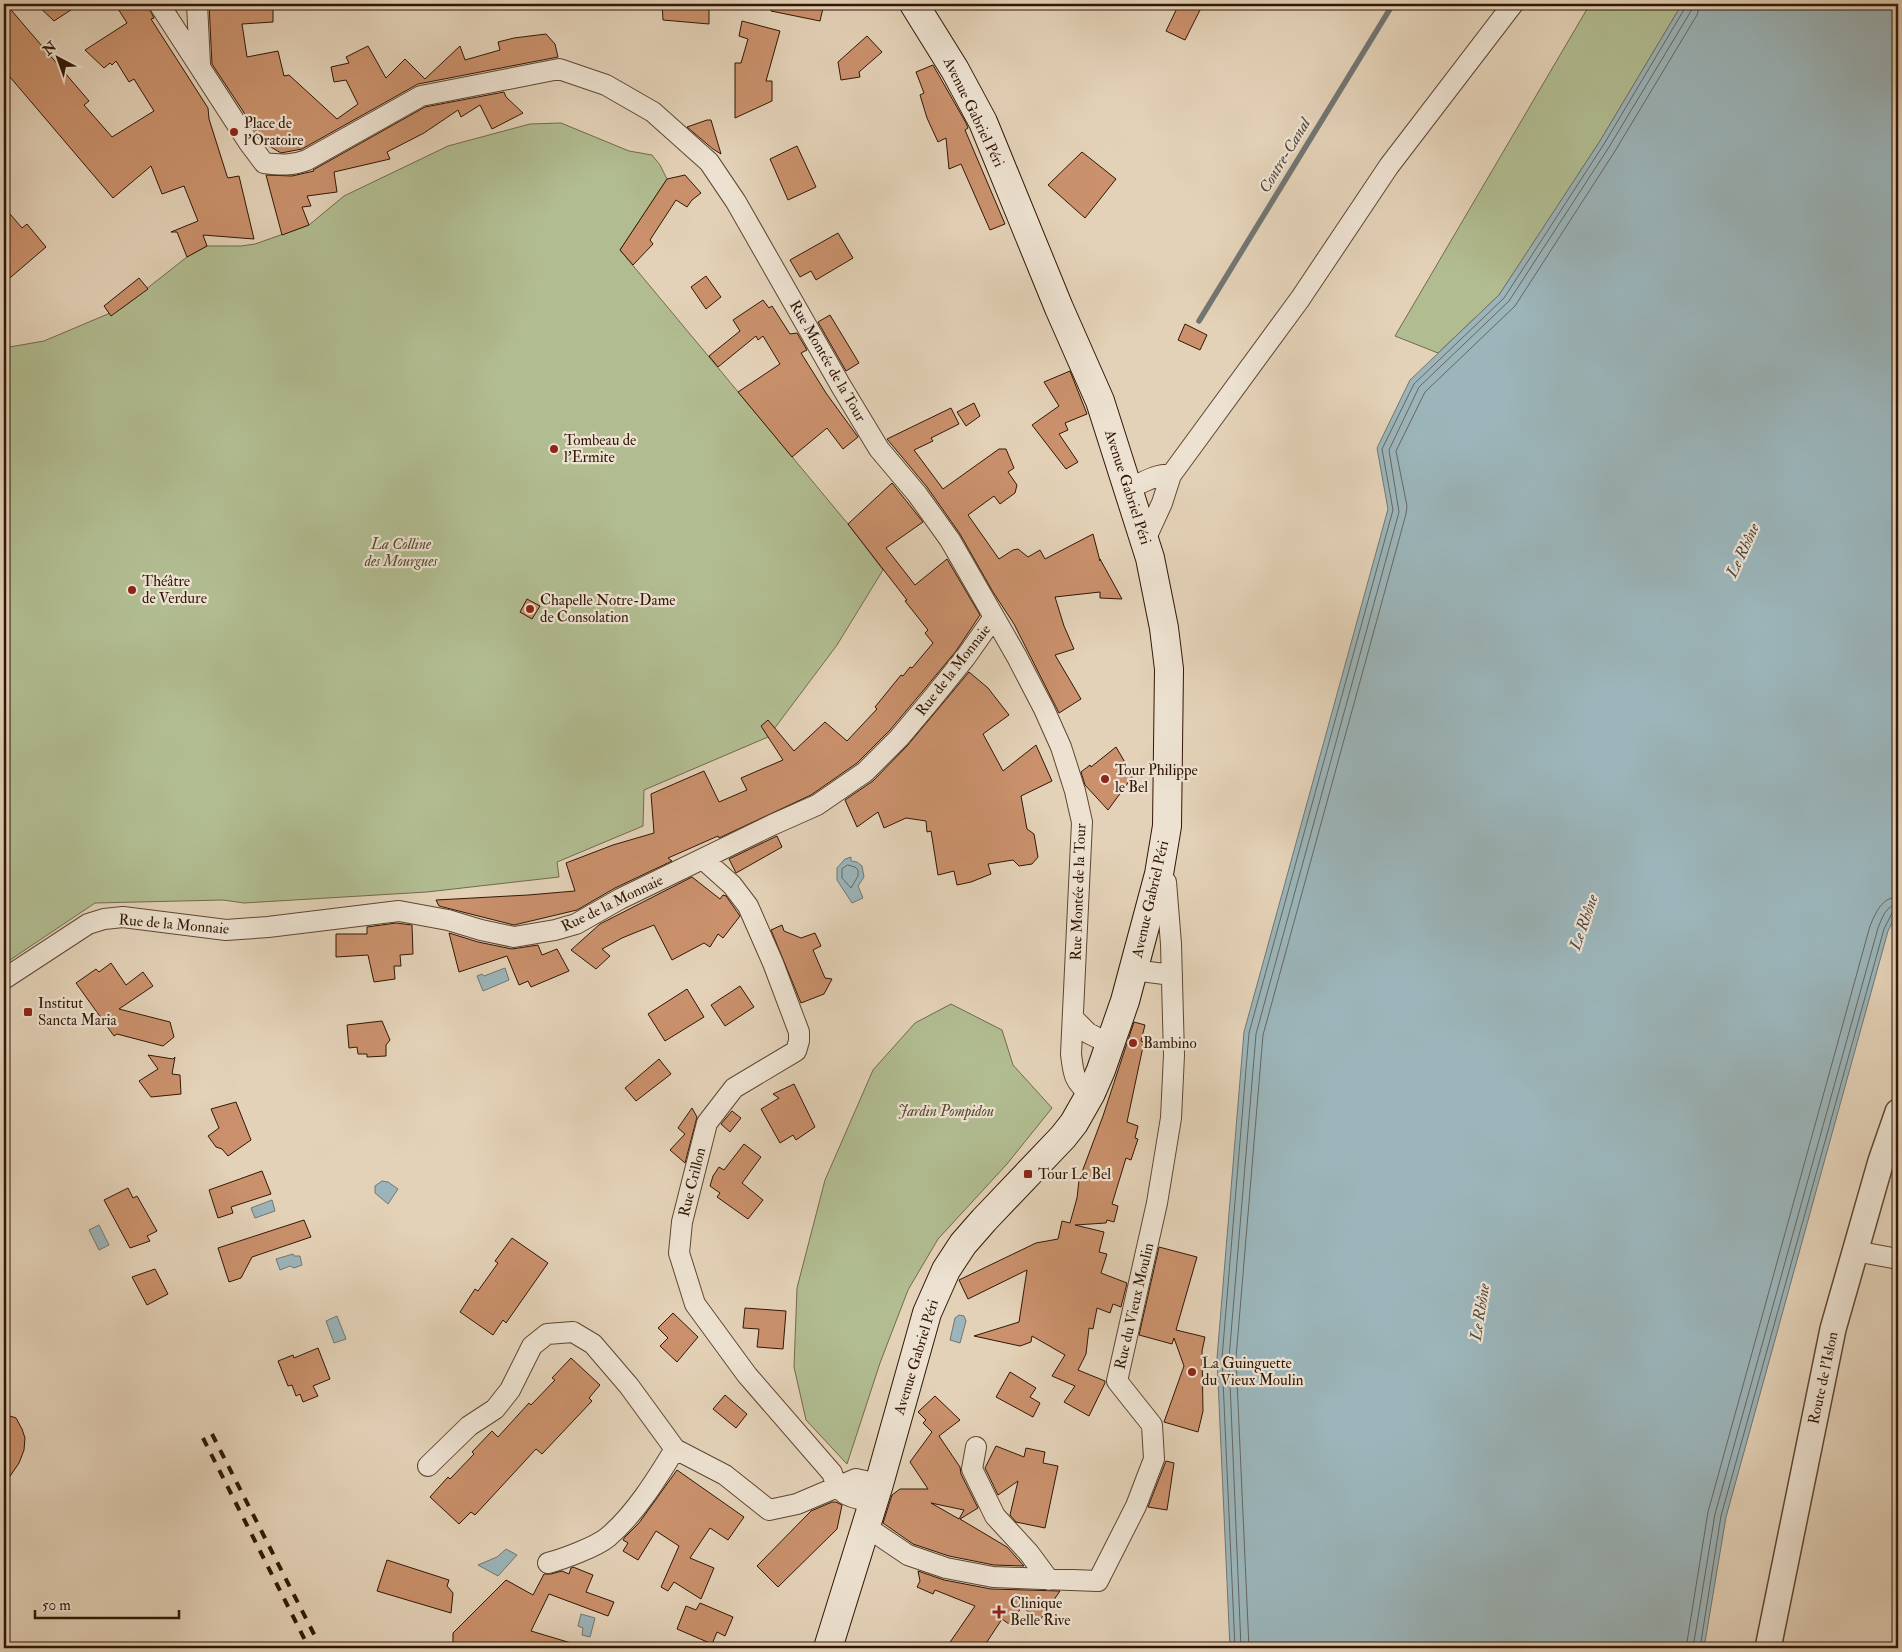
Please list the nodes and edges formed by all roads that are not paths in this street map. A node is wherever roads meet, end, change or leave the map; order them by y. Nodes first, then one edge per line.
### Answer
1 (160, 4) edge
2 (197, 4) edge
3 (914, 4) edge
4 (1513, 4) edge
5 (200, 66) junction
6 (1171, 475) junction
7 (1129, 488) junction
8 (1145, 540) junction
9 (994, 617) junction
10 (703, 859) junction
11 (1159, 874) junction
12 (1133, 970) junction
13 (1172, 975) junction
14 (4, 979) edge
15 (1074, 1018) junction
16 (1110, 1044) junction
17 (1091, 1093) junction
18 (1898, 1112) edge
19 (1855, 1251) junction
20 (1898, 1259) edge
21 (976, 1448) dead end
22 (675, 1449) junction
23 (428, 1466) dead end
24 (836, 1487) junction
25 (873, 1504) junction
26 (548, 1563) dead end
27 (1049, 1580) junction
28 (828, 1648) edge
29 (1768, 1648) edge

1 - 5 street
2 - 5 street
3 - 7 main road, Avenue Gabriel Péri
4 - 6 street
5 - 9 street, Rue Montée de la Tour
6 - 7 street
6 - 8 street
7 - 8 main road, Avenue Gabriel Péri
8 - 11 main road, Avenue Gabriel Péri
9 - 10 street, Rue de la Monnaie
9 - 15 street, Rue Montée de la Tour
10 - 14 street, Rue de la Monnaie
10 - 24 street, Rue Crillon
11 - 12 main road, Avenue Gabriel Péri
11 - 13 street, Rue du Vieux Moulin
12 - 13 street
12 - 16 main road, Avenue Gabriel Péri
13 - 27 street, Rue du Vieux Moulin
15 - 16 street
15 - 17 street, Rue Montée de la Tour
16 - 17 main road, Avenue Gabriel Péri
17 - 25 main road, Avenue Gabriel Péri
18 - 19 street, Route de l'Islon
19 - 20 street
19 - 29 street, Route de l'Islon
21 - 27 street
22 - 23 street
22 - 24 street
22 - 26 street
24 - 25 street
25 - 27 street, Rue du Vieux Moulin
25 - 28 main road, Avenue Gabriel Péri

